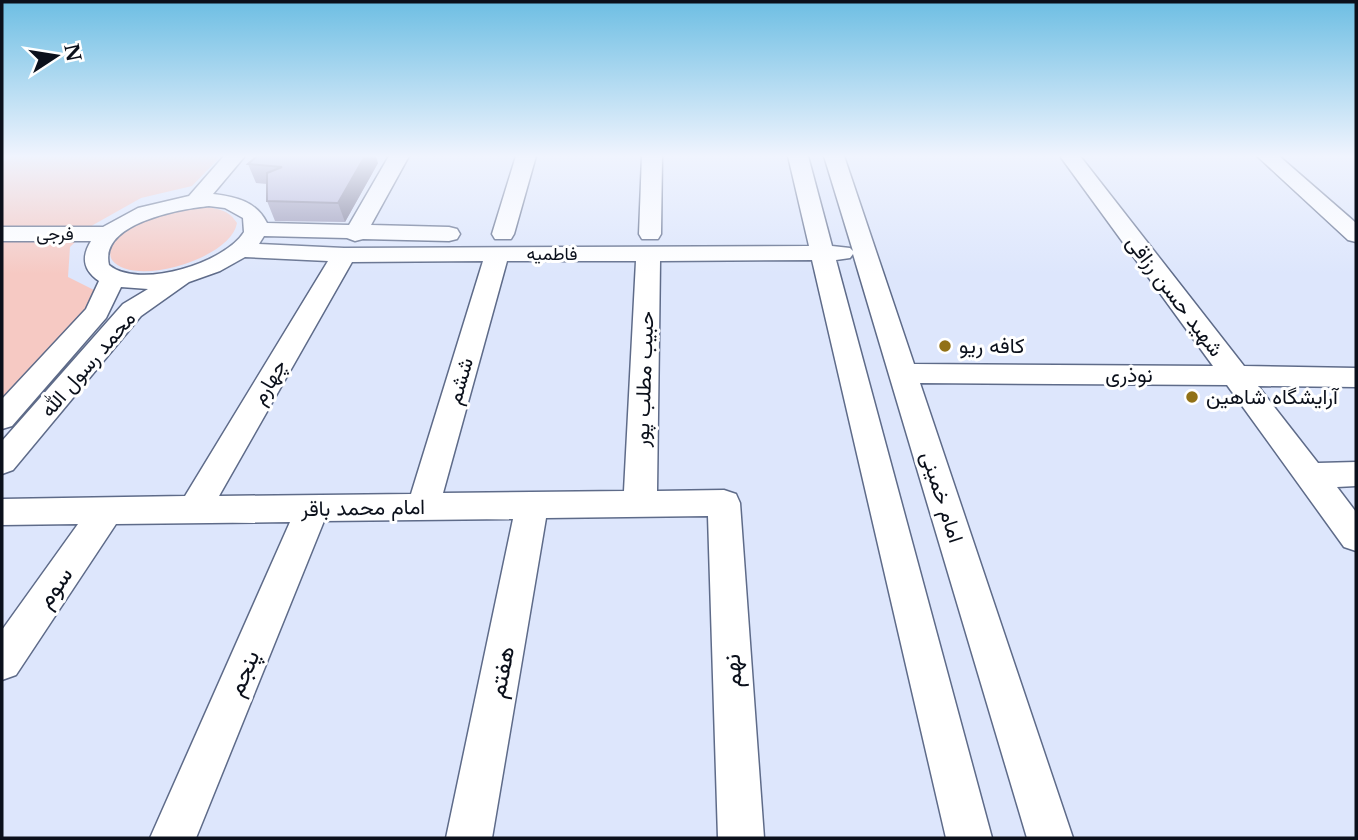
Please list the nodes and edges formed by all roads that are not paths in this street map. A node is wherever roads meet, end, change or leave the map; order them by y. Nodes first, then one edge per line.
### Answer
1 (204, 195) edge
2 (224, 195) edge
3 (377, 195) edge
4 (514, 195) edge
5 (651, 195) edge
6 (808, 195) edge
7 (846, 195) edge
8 (1100, 195) edge
9 (1311, 195) edge
10 (197, 201) junction
11 (221, 201) junction
12 (257, 229) junction
13 (2, 234) edge
14 (109, 234) junction
15 (1356, 235) edge
16 (350, 244) junction
17 (500, 244) junction
18 (649, 244) junction
19 (820, 244) junction
20 (862, 244) junction
21 (240, 250) junction
22 (184, 276) junction
23 (113, 278) junction
24 (902, 373) junction
25 (1236, 376) junction
26 (1356, 377) edge
27 (2, 418) edge
28 (2, 462) edge
29 (1356, 474) edge
30 (1308, 475) junction
31 (724, 503) joint
32 (640, 505) junction
33 (532, 506) junction
34 (424, 507) junction
35 (312, 509) junction
36 (194, 510) junction
37 (2, 512) edge
38 (106, 512) junction
39 (1356, 537) edge
40 (2, 662) edge
41 (173, 838) edge
42 (469, 838) edge
43 (741, 838) edge
44 (969, 838) edge
45 (1050, 838) edge

1 - 10 street
2 - 11 street
3 - 16 street, چهارم
4 - 17 street
5 - 18 street, حبیب مطلب پور
6 - 19 street
7 - 20 street, امام خمینی
8 - 25 street, شهید حسن رزاقی
9 - 15 street
10 - 11 street
10 - 14 street
11 - 12 street
12 - 16 street, فاطمیه
12 - 21 street, محمد رسول الله
13 - 14 street, فرجی
14 - 23 street, محمد رسول الله
16 - 17 street, فاطمیه
16 - 21 street, فاطمیه
16 - 36 street, چهارم
17 - 18 street, فاطمیه
17 - 34 street, ششم
18 - 19 street, فاطمیه
18 - 32 street, حبیب مطلب پور
19 - 20 street, فاطمیه
19 - 44 street
20 - 24 street, امام خمینی
21 - 22 street, محمد رسول الله
22 - 23 street, محمد رسول الله
22 - 28 street, محمد رسول الله
23 - 27 street, محمد رسول الله
24 - 25 street, نوذری
24 - 45 street, امام خمینی
25 - 26 street, نوذری
25 - 30 street, شهید حسن رزاقی
29 - 30 street
30 - 39 street, شهید حسن رزاقی
31 - 32 street, امام محمد باقر
31 - 43 street, نهم
32 - 33 street, امام محمد باقر
33 - 34 street, امام محمد باقر
33 - 42 street, هفتم
34 - 35 street, امام محمد باقر
35 - 36 street, امام محمد باقر
35 - 41 street, پنجم
36 - 38 street, امام محمد باقر
37 - 38 street, امام محمد باقر
38 - 40 street, سوم

